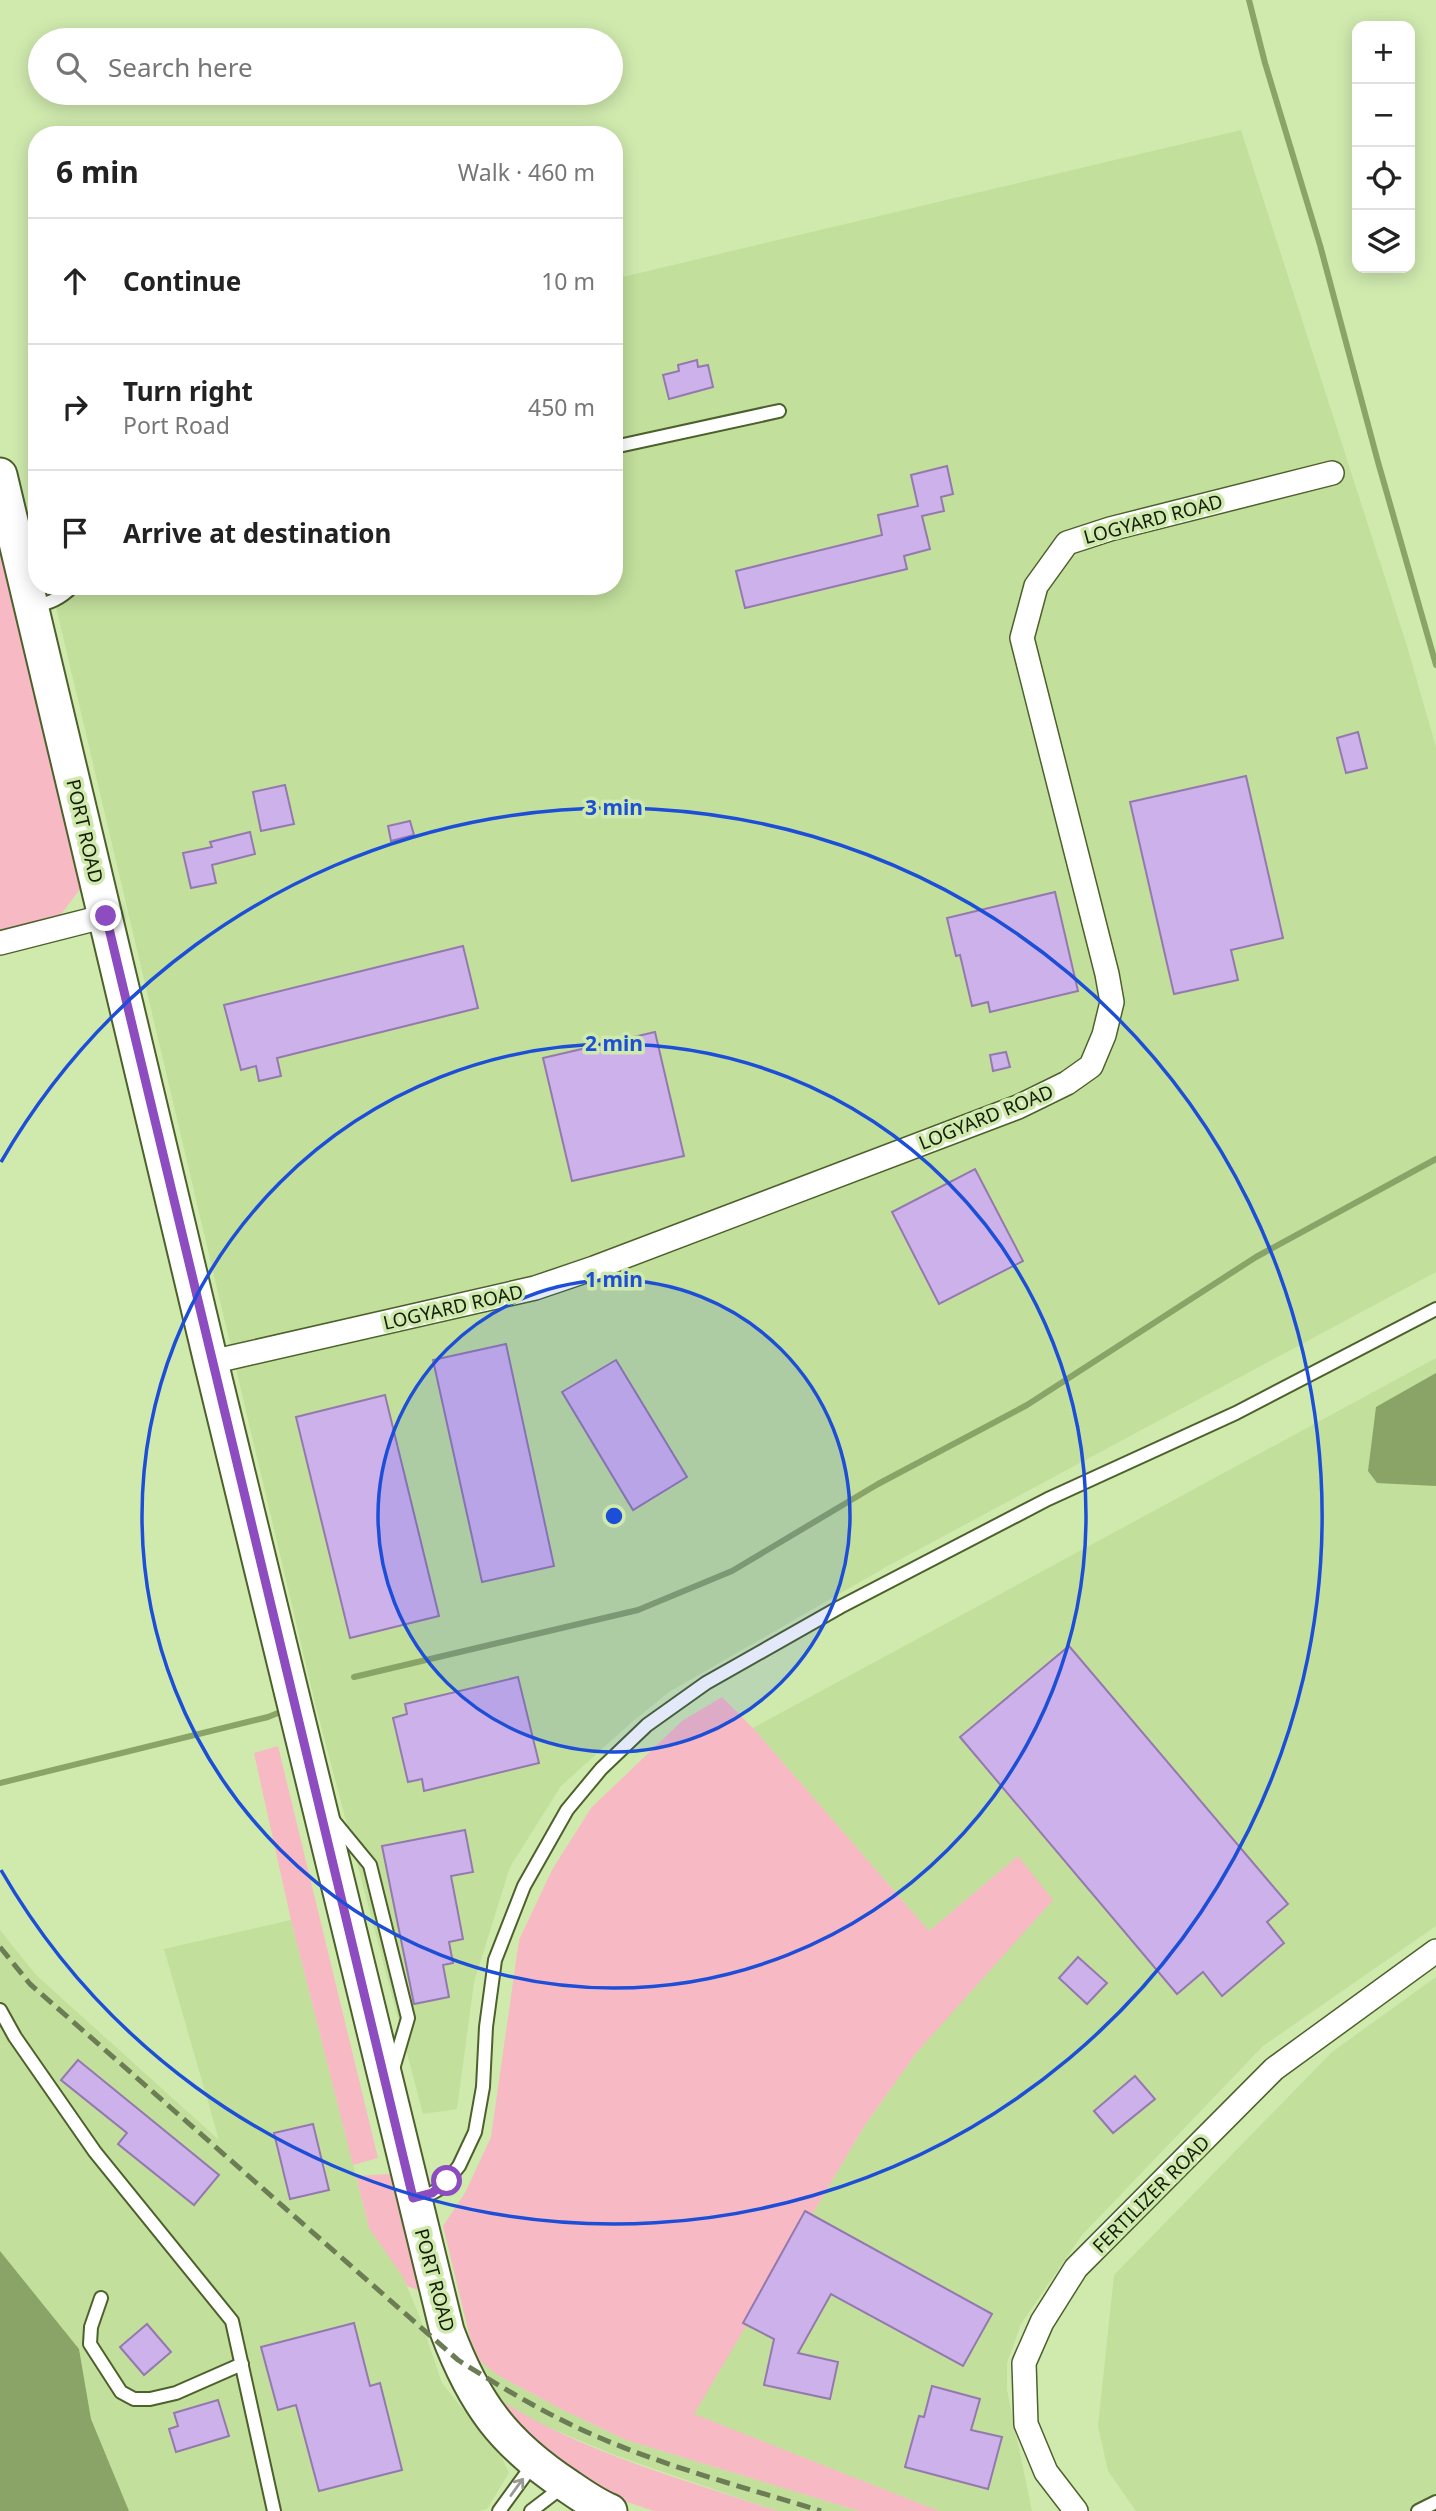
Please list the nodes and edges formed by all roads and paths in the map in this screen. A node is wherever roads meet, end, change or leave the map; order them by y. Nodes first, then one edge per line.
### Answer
1 (779, 411) dead end
2 (623, 445) edge
3 (1332, 473) dead end
4 (0, 475) edge
5 (28, 590) edge
6 (29, 595) edge
7 (64, 595) edge
8 (32, 607) junction
9 (106, 916) junction
10 (0, 943) edge
11 (1436, 1309) edge
12 (211, 1362) junction
13 (1436, 1951) edge
14 (0, 2010) edge
15 (413, 2198) junction
16 (101, 2298) dead end
17 (242, 2364) junction
18 (534, 2463) junction
19 (551, 2499) edge
20 (1436, 2502) edge
21 (274, 2511) edge
22 (499, 2511) edge
23 (531, 2511) edge
24 (610, 2511) edge
25 (1076, 2511) edge
26 (1418, 2511) edge

1 - 2 lane
3 - 12 street, LOGYARD ROAD
4 - 5 main road, PORT ROAD
6 - 8 main road, PORT ROAD
7 - 8 lane
8 - 9 main road, PORT ROAD
9 - 10 street
9 - 12 main road, PORT ROAD
11 - 15 lane
12 - 15 main road, PORT ROAD
13 - 25 street, FERTILIZER ROAD
14 - 17 lane
15 - 18 main road, PORT ROAD
16 - 17 lane
17 - 21 lane
18 - 19 main road, PORT ROAD
22 -> 18 lane
19 - 23 lane
19 - 24 main road, PORT ROAD
20 - 26 lane

